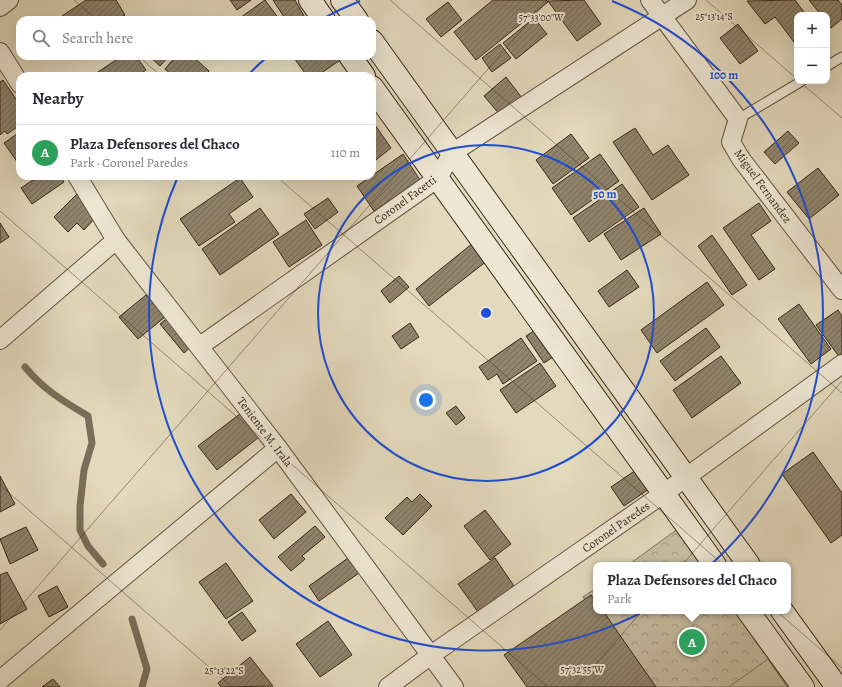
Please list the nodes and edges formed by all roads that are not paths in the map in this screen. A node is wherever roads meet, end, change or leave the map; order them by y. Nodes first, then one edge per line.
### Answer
1 (9, 0) edge
2 (310, 0) edge
3 (342, 0) edge
4 (650, 0) edge
5 (687, 0) edge
6 (0, 7) edge
7 (321, 16) edge
8 (354, 16) edge
9 (663, 16) junction
10 (376, 47) edge
11 (0, 52) edge
12 (842, 58) edge
13 (353, 60) edge
14 (830, 64) edge
15 (361, 72) edge
16 (16, 78) edge
17 (797, 84) edge
18 (376, 92) edge
19 (738, 119) junction
20 (452, 153) junction
21 (438, 178) junction
22 (79, 180) edge
23 (116, 240) junction
24 (842, 290) edge
25 (0, 340) edge
26 (200, 346) junction
27 (842, 364) edge
28 (278, 448) junction
29 (685, 478) junction
30 (663, 494) junction
31 (713, 562) edge
32 (747, 562) edge
33 (750, 614) edge
34 (784, 614) edge
35 (431, 655) junction
36 (0, 680) edge
37 (388, 687) edge
38 (454, 687) edge
39 (803, 687) edge
40 (837, 687) edge

1 - 6 street
2 - 7 street
3 - 8 street
4 - 9 street
5 - 9 street, Coronel Facetti
9 - 19 street
9 - 20 street, Coronel Facetti
10 - 20 street
11 - 16 street
12 - 14 lane
13 - 15 street
17 - 19 lane
18 - 21 street
19 - 24 street, Miguel Fernandez
20 - 21 street, Coronel Facetti
20 - 29 street
21 - 26 street, Coronel Facetti
21 - 30 street
22 - 23 street, Teniente M. Irala
23 - 25 street
23 - 26 street, Teniente M. Irala
26 - 28 street, Teniente M. Irala
27 - 29 street, Coronel Paredes
28 - 35 street, Teniente M. Irala
28 - 36 street
29 - 30 street, Coronel Paredes
29 - 32 street
30 - 31 street
30 - 35 street, Coronel Paredes
33 - 39 street
34 - 40 street
35 - 37 street, Coronel Paredes
35 - 38 street, Teniente M. Irala

